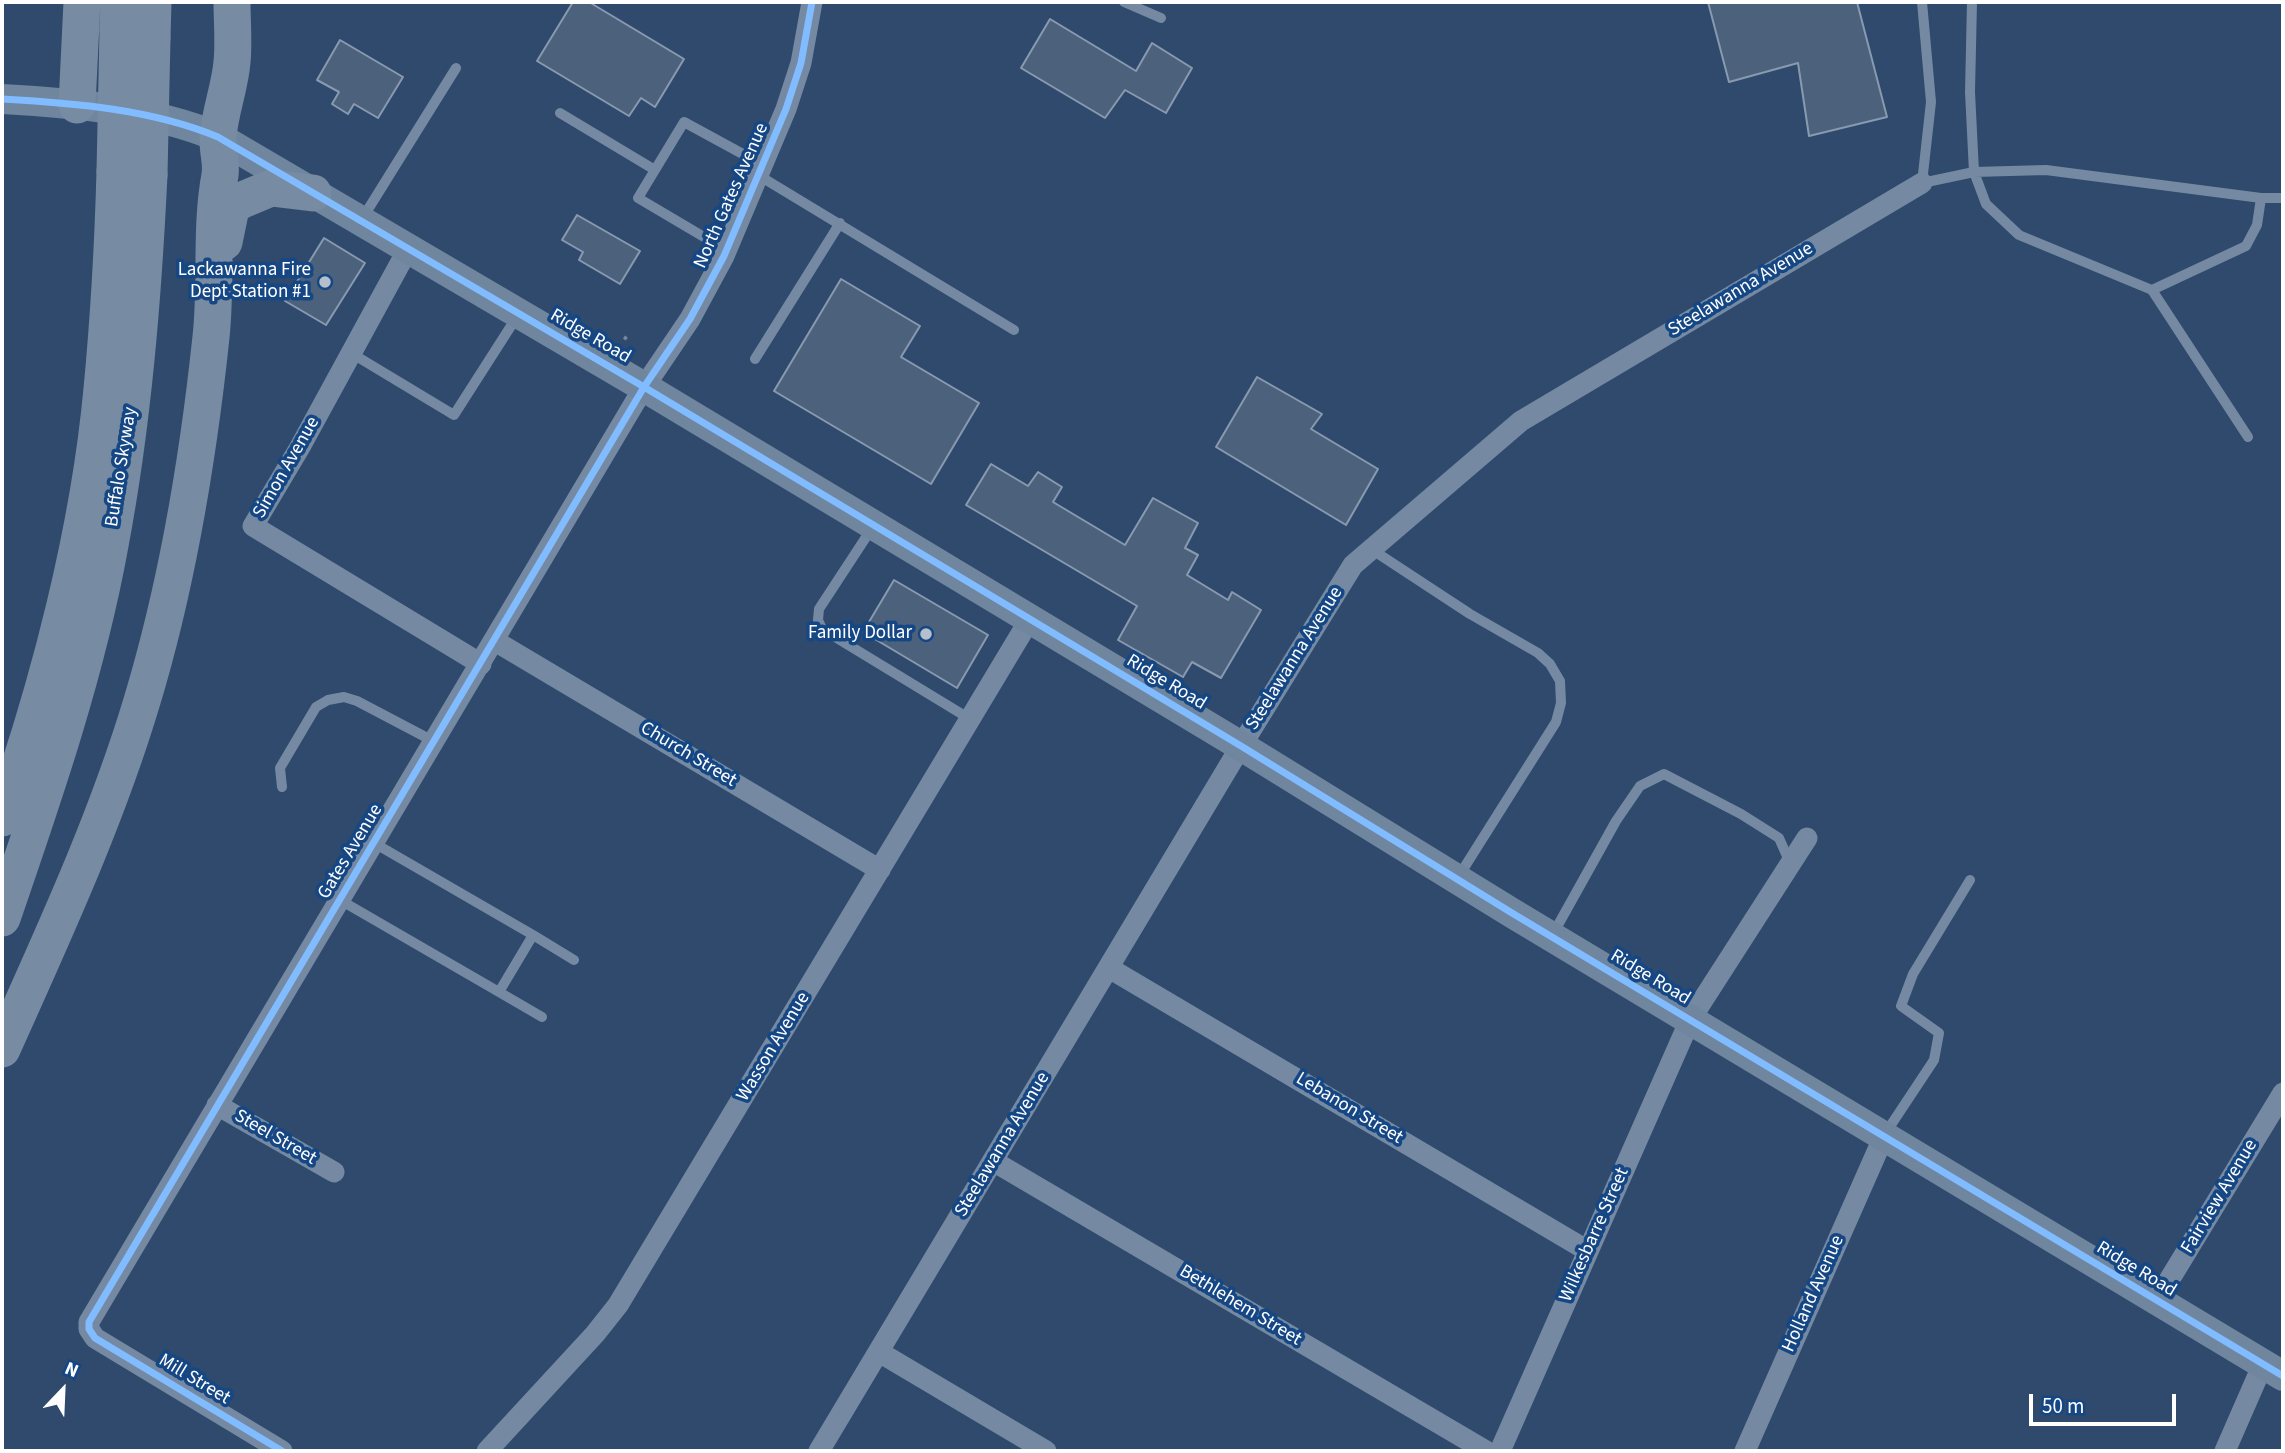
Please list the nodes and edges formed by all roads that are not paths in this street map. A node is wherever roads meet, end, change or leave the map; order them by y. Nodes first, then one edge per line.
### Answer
1 (82, 2) edge
2 (153, 2) edge
3 (232, 2) edge
4 (812, 2) edge
5 (1125, 2) edge
6 (1922, 2) edge
7 (1972, 2) edge
8 (1161, 18) dead end
9 (130, 23) edge
10 (456, 68) dead end
11 (2, 99) edge
12 (77, 105) junction
13 (560, 113) dead end
14 (218, 137) junction
15 (655, 170) junction
16 (760, 170) junction
17 (1974, 172) junction
18 (132, 173) junction
19 (1922, 183) junction
20 (313, 193) junction
21 (2261, 198) junction
22 (2283, 198) edge
23 (360, 221) junction
24 (840, 223) junction
25 (408, 249) junction
26 (726, 250) junction
27 (2152, 290) junction
28 (214, 291) junction
29 (519, 314) junction
30 (1014, 330) dead end
31 (351, 353) junction
32 (755, 359) dead end
33 (644, 387) junction
34 (2248, 437) dead end
35 (874, 525) junction
36 (1371, 549) junction
37 (1030, 619) junction
38 (495, 641) junction
39 (481, 664) junction
40 (970, 719) junction
41 (435, 742) junction
42 (1241, 746) junction
43 (282, 787) dead end
44 (2, 818) edge
45 (1807, 838) dead end
46 (374, 843) junction
47 (1791, 863) junction
48 (880, 870) junction
49 (1457, 879) junction
50 (1970, 880) dead end
51 (340, 900) junction
52 (2, 918) edge
53 (533, 935) junction
54 (1551, 937) junction
55 (574, 960) dead end
56 (1109, 968) junction
57 (499, 992) junction
58 (542, 1017) dead end
59 (1690, 1020) junction
60 (2, 1049) edge
61 (2283, 1093) edge
62 (217, 1105) junction
63 (1884, 1136) junction
64 (993, 1161) junction
65 (334, 1172) dead end
66 (1588, 1251) junction
67 (2157, 1300) junction
68 (91, 1333) joint
69 (879, 1352) junction
70 (2273, 1370) edge
71 (282, 1451) edge
72 (487, 1451) edge
73 (819, 1451) edge
74 (1046, 1451) edge
75 (1486, 1451) edge
76 (1500, 1451) edge
77 (1745, 1451) edge
78 (2225, 1451) edge

1 - 12 highway
2 - 9 highway, Buffalo Skyway
3 - 14 highway
4 - 16 street, North Gates Avenue
5 - 8 lane
6 - 19 lane
7 - 17 lane
9 - 18 highway, Buffalo Skyway, bridge
10 - 23 lane
11 - 12 main road, Ridge Road
12 - 14 main road, Ridge Road
13 - 15 lane
14 - 20 main road, Ridge Road
14 - 28 highway
15 - 16 lane
15 - 26 lane
16 - 24 lane
16 - 26 street, North Gates Avenue
17 - 19 lane
17 - 21 lane
17 - 27 lane
18 - 44 highway, Buffalo Skyway
18 - 52 highway, Buffalo Skyway
19 - 36 street, Steelawanna Avenue
20 - 23 main road, Ridge Road
20 - 28 highway
21 - 22 lane
21 - 27 lane
23 - 25 main road, Ridge Road
24 - 30 lane
24 - 32 lane
25 - 29 main road, Ridge Road
25 - 31 street, Simon Avenue
26 - 33 street, North Gates Avenue
27 - 34 lane
28 - 60 highway
29 - 31 lane
29 - 33 main road, Ridge Road
31 - 39 street, Simon Avenue
33 - 35 main road, Ridge Road
33 - 38 street, Gates Avenue
35 - 37 main road, Ridge Road
35 - 40 lane
36 - 42 street, Steelawanna Avenue
36 - 49 lane
37 - 40 street, Wasson Avenue
37 - 42 main road, Ridge Road
38 - 39 street, Gates Avenue
38 - 48 street, Church Street
39 - 41 street, Gates Avenue
40 - 48 street, Wasson Avenue
41 - 43 lane
41 - 46 street, Gates Avenue
42 - 49 main road, Ridge Road
42 - 56 street, Steelawanna Avenue
45 - 47 street, Wilkesbarre Street
46 - 51 street, Gates Avenue
46 - 53 lane
47 - 54 lane
47 - 59 street, Wilkesbarre Street
48 - 72 street, Wasson Avenue
49 - 54 main road, Ridge Road
50 - 63 lane
51 - 57 lane
51 - 62 street, Gates Avenue
53 - 55 lane
53 - 57 lane
54 - 59 main road, Ridge Road
56 - 64 street, Steelawanna Avenue
56 - 66 street, Lebanon Street
57 - 58 lane
59 - 63 main road, Ridge Road
59 - 66 street, Wilkesbarre Street
61 - 67 street, Fairview Avenue
62 - 65 street, Steel Street
62 - 68 street, Gates Avenue
63 - 67 main road, Ridge Road
63 - 77 street, Holland Avenue
64 - 69 street, Steelawanna Avenue
64 - 75 street, Bethlehem Street
66 - 76 street, Wilkesbarre Street
67 - 70 main road, Ridge Road
68 - 71 street, Mill Street
69 - 73 street, Steelawanna Avenue
69 - 74 street
70 - 78 street

